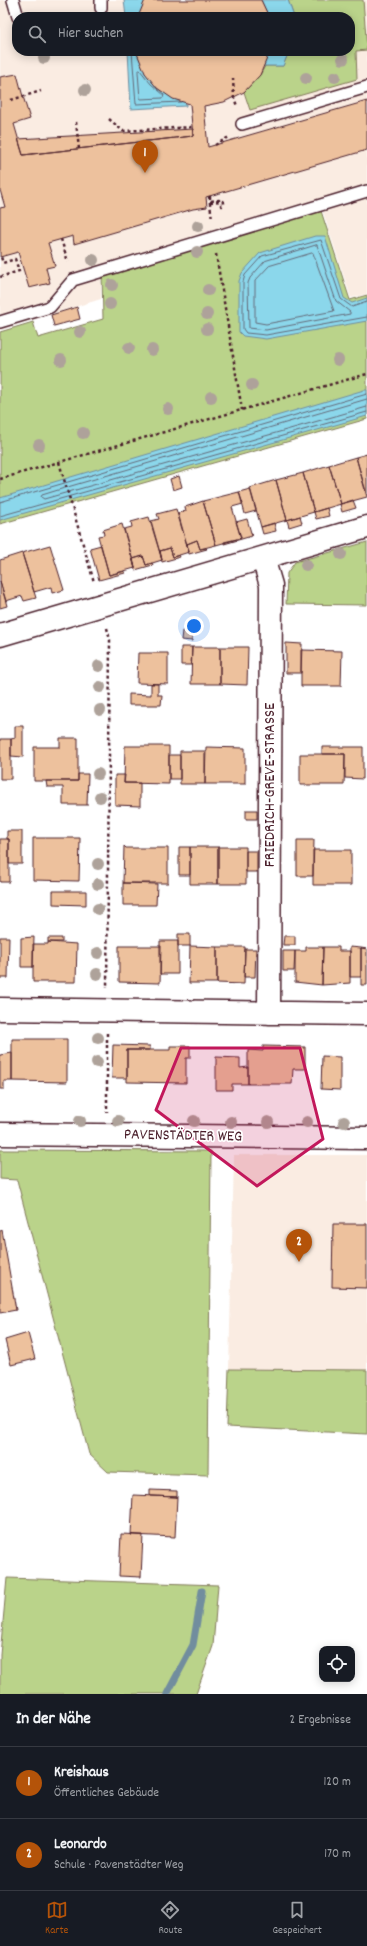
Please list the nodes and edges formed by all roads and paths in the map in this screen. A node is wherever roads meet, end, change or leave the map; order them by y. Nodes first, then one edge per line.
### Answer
1 (13, 0) edge
2 (17, 12) edge
3 (234, 78) dead end
4 (367, 87) edge
5 (41, 91) dead end
6 (12, 100) dead end
7 (109, 119) dead end
8 (76, 122) dead end
9 (242, 124) joint
10 (192, 127) dead end
11 (221, 142) dead end
12 (215, 144) dead end
13 (79, 149) dead end
14 (367, 191) edge
15 (210, 202) junction
16 (214, 237) junction
17 (61, 239) dead end
18 (1, 257) dead end
19 (0, 277) edge
20 (73, 280) junction
21 (0, 322) edge
22 (367, 374) edge
23 (242, 410) junction
24 (59, 462) junction
25 (0, 479) edge
26 (367, 527) edge
27 (262, 558) junction
28 (101, 605) junction
29 (0, 635) edge
30 (0, 1009) edge
31 (107, 1010) junction
32 (269, 1013) junction
33 (367, 1014) edge
34 (107, 1117) dead end
35 (0, 1134) edge
36 (367, 1138) edge

1 - 2 lane
3 - 9 path
4 - 9 lane
5 - 6 path
7 - 10 path
8 - 13 path
11 - 12 path
14 - 16 lane
15 - 15 path, bridge
15 - 16 path
16 - 20 lane
16 - 23 path
17 - 20 path
18 - 19 path
20 - 21 lane
22 - 23 path
23 - 24 path
24 - 25 path
24 - 28 path
26 - 27 street
27 - 28 street
27 - 32 street, FRIEDRICH-GREVE-STRASSE
28 - 29 street
28 - 31 path
30 - 31 street
31 - 32 street
31 - 34 path
32 - 33 street
35 - 36 street, PAVENSTÄDTER WEG

